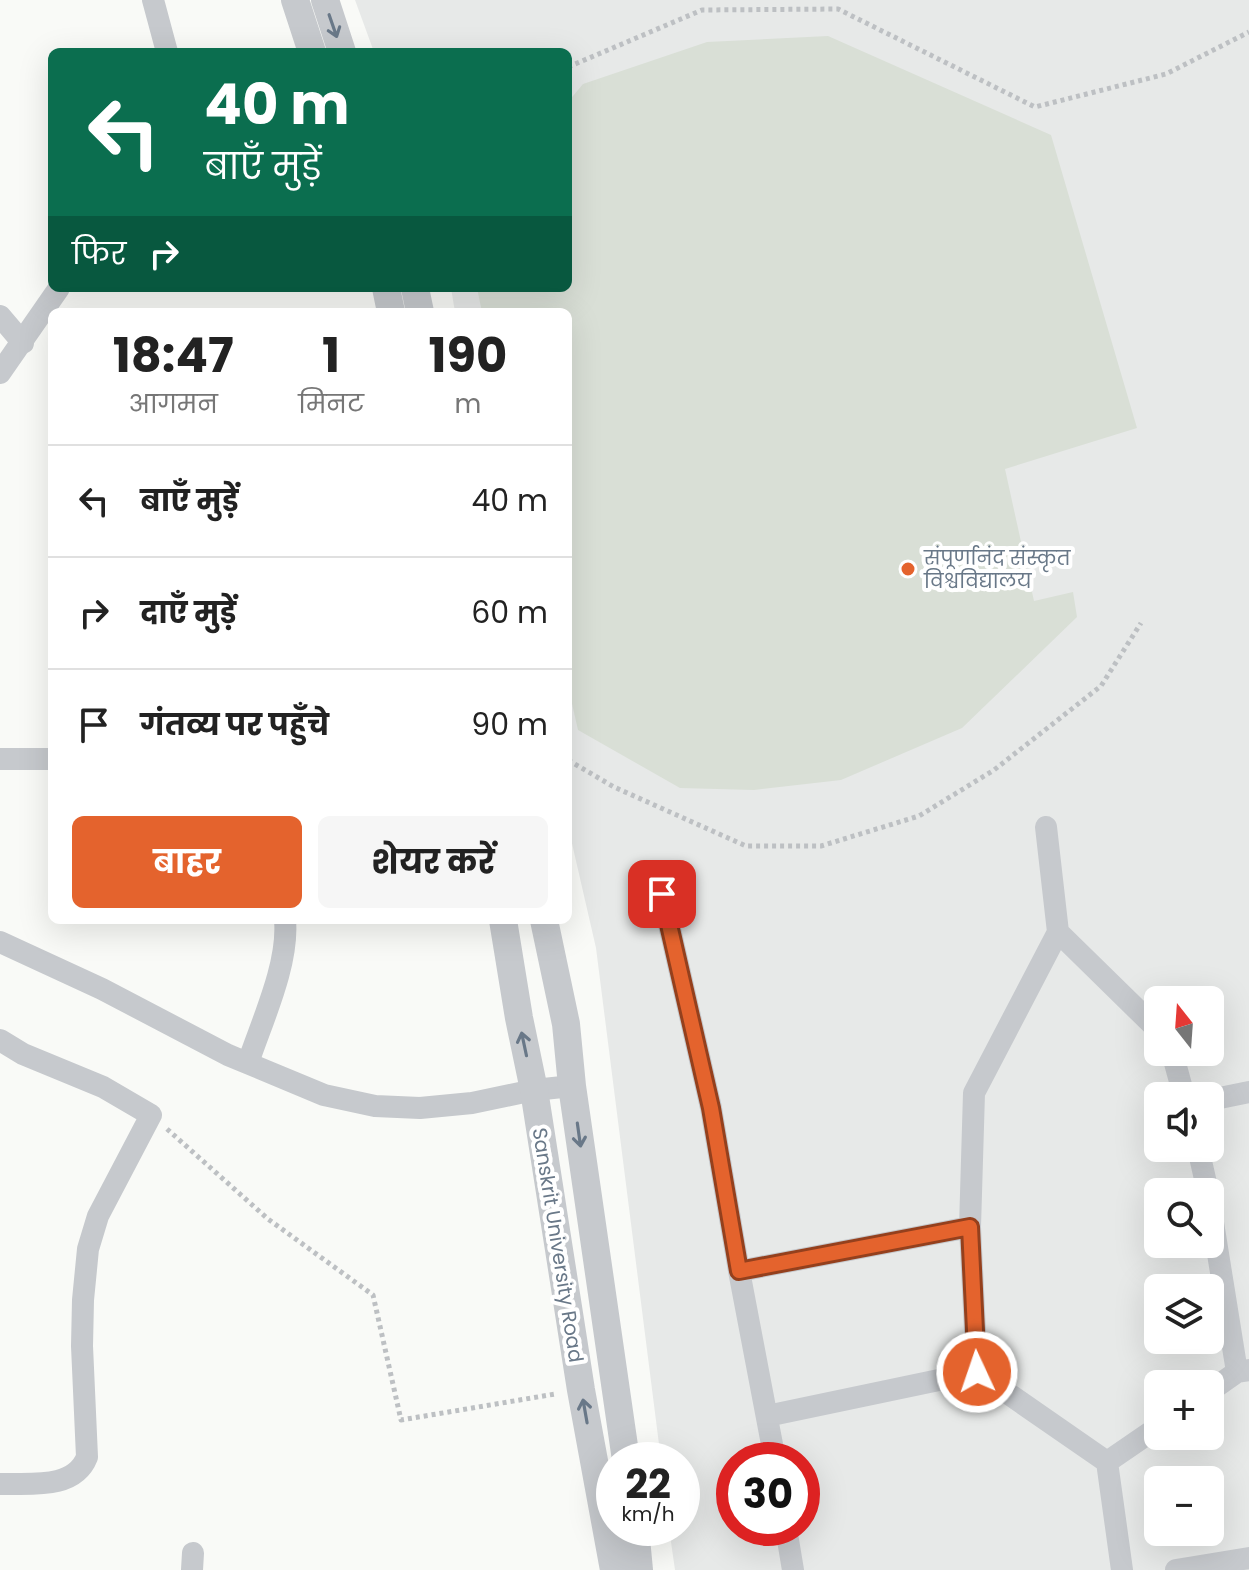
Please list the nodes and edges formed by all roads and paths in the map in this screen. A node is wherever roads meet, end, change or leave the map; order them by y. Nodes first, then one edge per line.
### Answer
1 (153, 0) edge
2 (295, 0) edge
3 (325, 0) edge
4 (1249, 32) edge
5 (166, 48) edge
6 (311, 48) edge
7 (341, 48) edge
8 (572, 65) edge
9 (56, 292) edge
10 (0, 316) edge
11 (23, 343) junction
12 (0, 373) edge
13 (1141, 623) dead end
14 (0, 759) edge
15 (48, 759) edge
16 (572, 762) edge
17 (1046, 827) dead end
18 (662, 894) dead end
19 (285, 924) edge
20 (504, 924) edge
21 (545, 924) edge
22 (1058, 932) junction
23 (0, 942) edge
24 (1144, 1016) edge
25 (0, 1040) edge
26 (248, 1063) junction
27 (572, 1086) junction
28 (534, 1090) junction
29 (1249, 1092) edge
30 (1224, 1097) edge
31 (151, 1115) junction
32 (970, 1227) junction
33 (1221, 1258) edge
34 (739, 1271) junction
35 (1243, 1371) edge
36 (977, 1372) junction
37 (1224, 1383) edge
38 (581, 1390) junction
39 (767, 1416) junction
40 (1144, 1437) edge
41 (623, 1442) edge
42 (772, 1442) edge
43 (1107, 1462) junction
44 (0, 1484) edge
45 (637, 1546) edge
46 (789, 1546) edge
47 (1249, 1558) edge
48 (614, 1570) edge
49 (639, 1570) edge
50 (793, 1570) edge
51 (1122, 1570) edge
52 (1176, 1570) edge

1 - 5 street
2 - 6 street
3 -> 7 street
4 - 8 path
9 - 11 street
10 - 11 street
11 - 12 street
13 - 16 path
14 - 15 street
17 - 22 street
18 - 34 street
19 - 26 street
28 -> 20 street, Sanskrit University Road
21 - 27 street, Sanskrit University Road
22 - 24 street
22 - 32 street
23 - 26 street
25 - 31 street
26 - 28 street
27 - 28 street
27 -> 41 street, Sanskrit University Road
28 - 38 street, Sanskrit University Road
29 - 30 street
31 - 38 path
31 - 44 street
32 - 34 street
32 - 36 street
33 - 35 street
34 - 39 street
35 - 37 street
36 - 39 street
36 - 43 street
48 -> 38 street, Sanskrit University Road
39 - 42 street
40 - 43 street
43 - 51 street
45 - 49 street
46 - 50 street
47 - 52 street

